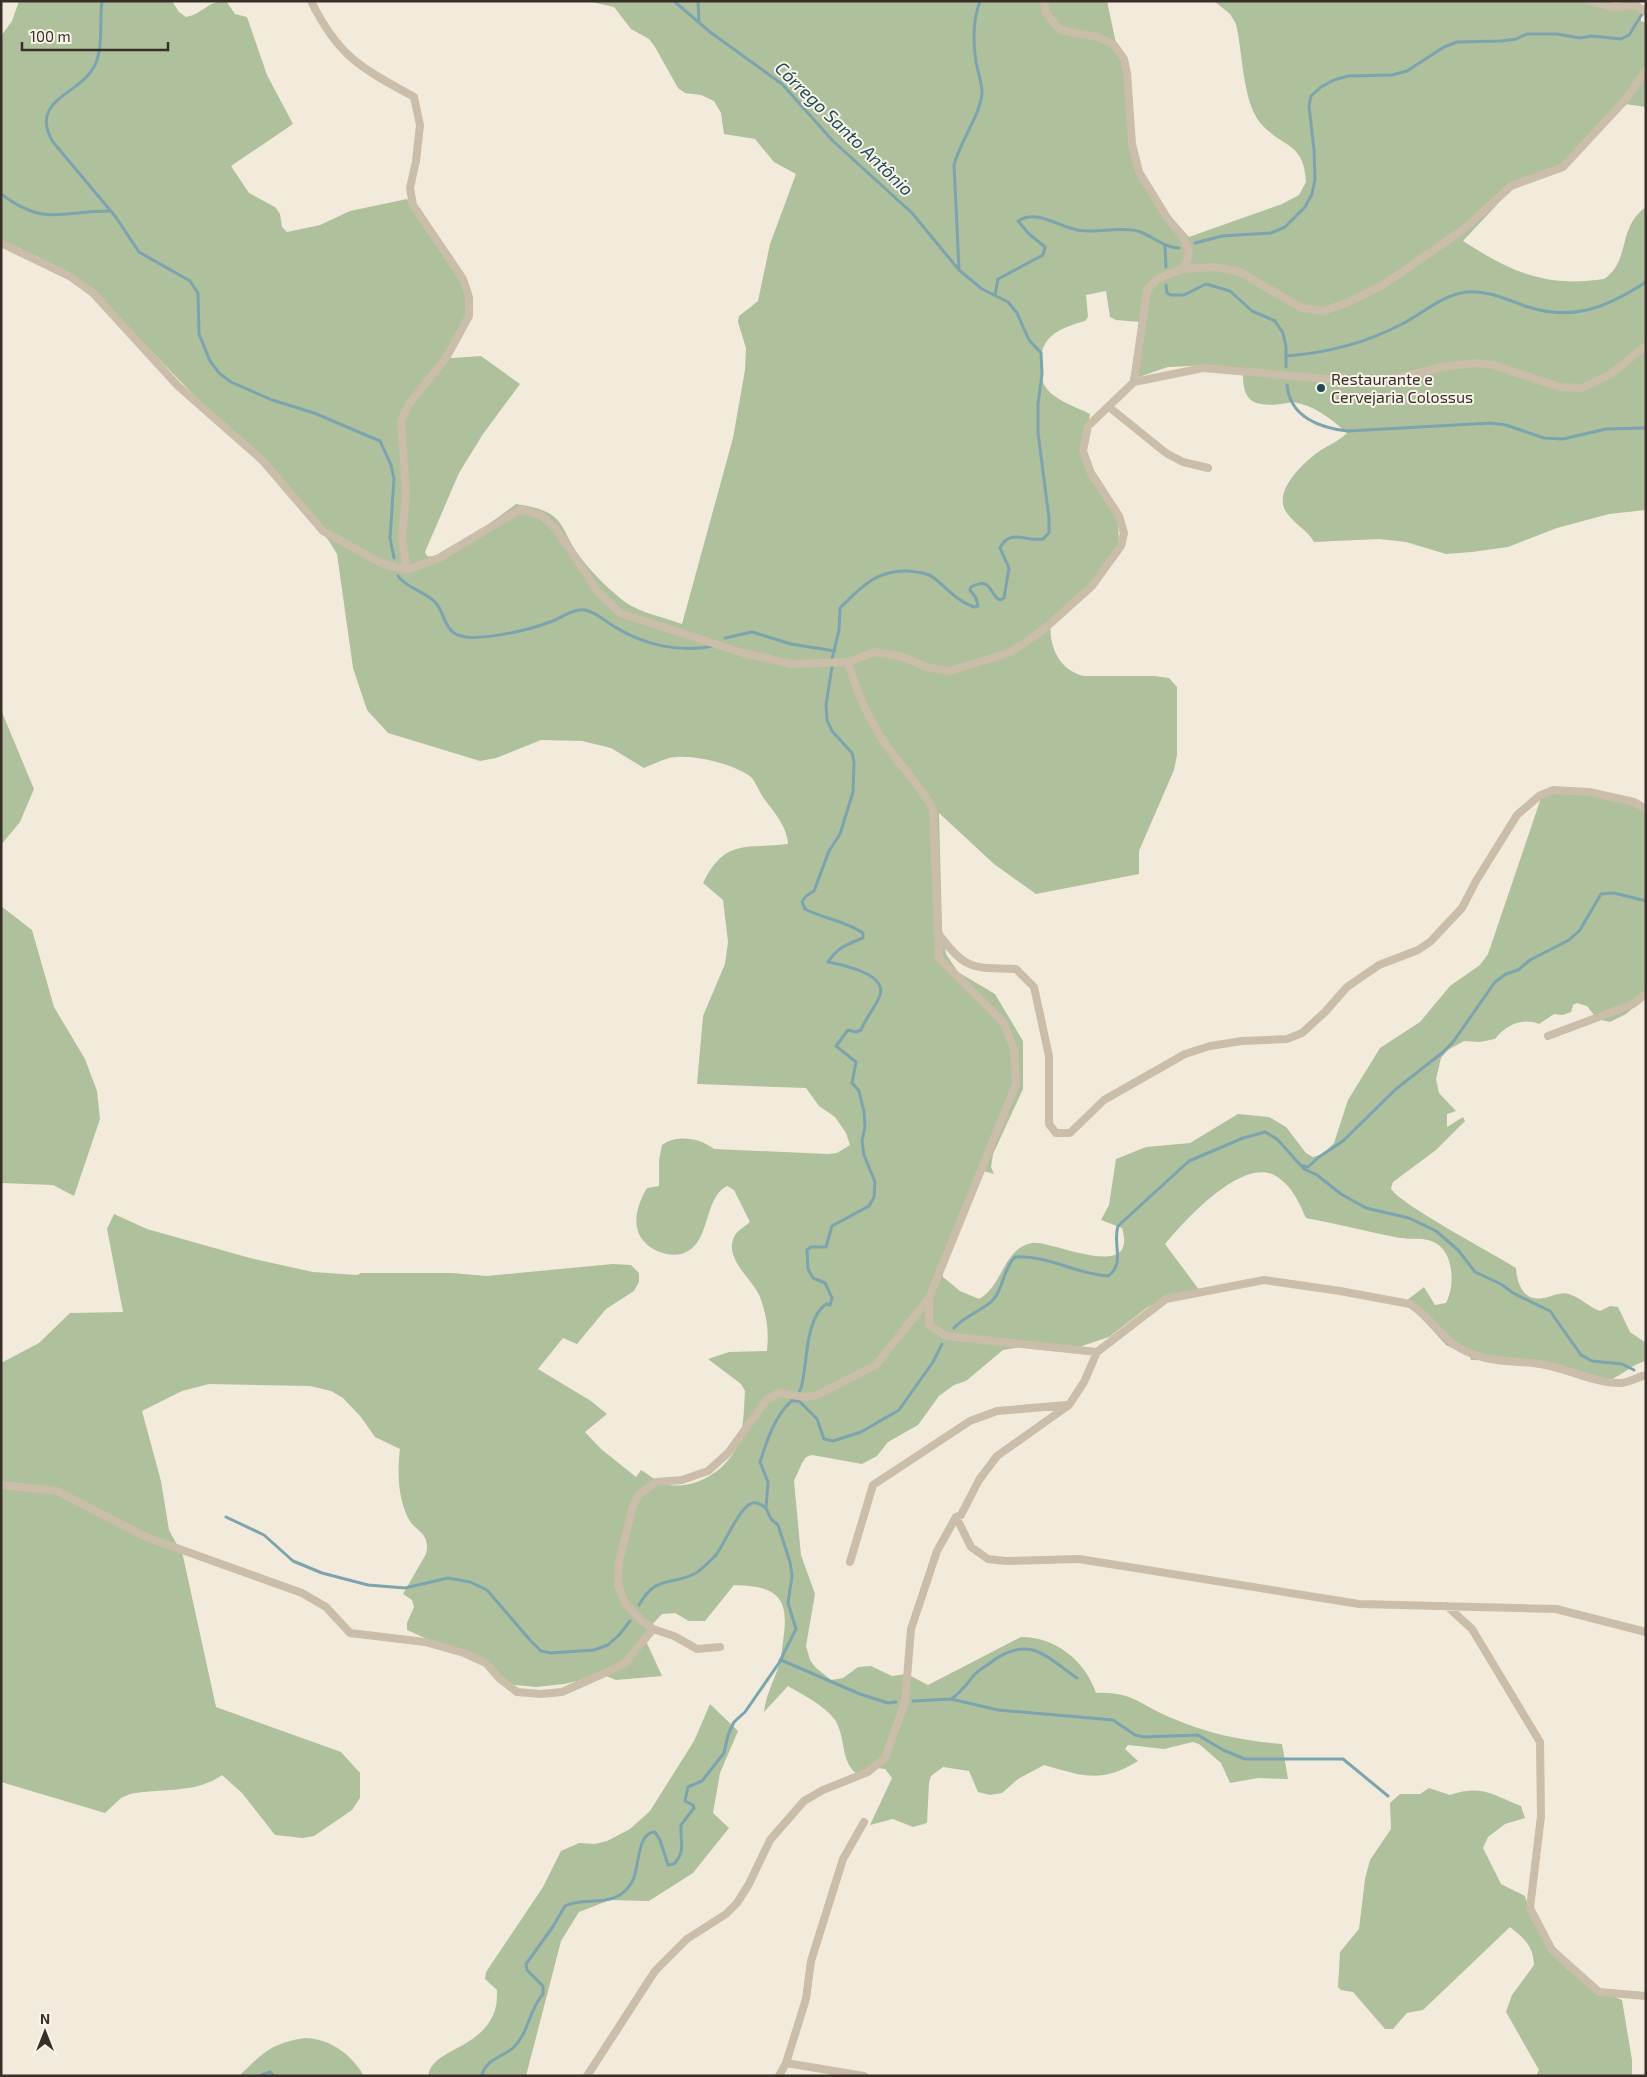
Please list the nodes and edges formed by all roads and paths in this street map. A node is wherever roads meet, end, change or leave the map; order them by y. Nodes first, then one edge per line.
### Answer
1 (311, 1) edge
2 (1044, 1) edge
3 (1588, 1) edge
4 (1646, 12) edge
5 (1646, 70) edge
6 (1, 243) edge
7 (1182, 268) junction
8 (1646, 346) edge
9 (1134, 382) junction
10 (1109, 407) junction
11 (1208, 468) dead end
12 (407, 570) junction
13 (848, 662) junction
14 (1646, 809) edge
15 (937, 932) junction
16 (1646, 994) edge
17 (1548, 1036) dead end
18 (929, 1298) junction
19 (1097, 1352) junction
20 (1646, 1375) edge
21 (1069, 1405) junction
22 (1, 1485) edge
23 (956, 1517) junction
24 (850, 1562) dead end
25 (1447, 1606) junction
26 (653, 1629) junction
27 (1646, 1632) edge
28 (720, 1647) dead end
29 (864, 1822) dead end
30 (1646, 1996) edge
31 (786, 2063) junction
32 (587, 2076) edge
33 (779, 2076) edge
34 (864, 2076) edge

1 - 12 street
2 - 7 street
3 - 4 street
5 - 7 street
6 - 12 street
7 - 9 street
8 - 9 street
9 - 10 street
10 - 11 street
10 - 13 street
12 - 13 street
13 - 15 street
14 - 15 street
15 - 18 street
16 - 17 street
18 - 19 street
18 - 26 street
19 - 20 street
19 - 21 street
21 - 23 street
21 - 24 street
22 - 26 street
23 - 25 street
23 - 32 street
25 - 27 street
25 - 30 street
26 - 28 street
29 - 31 street
31 - 33 street
31 - 34 street

